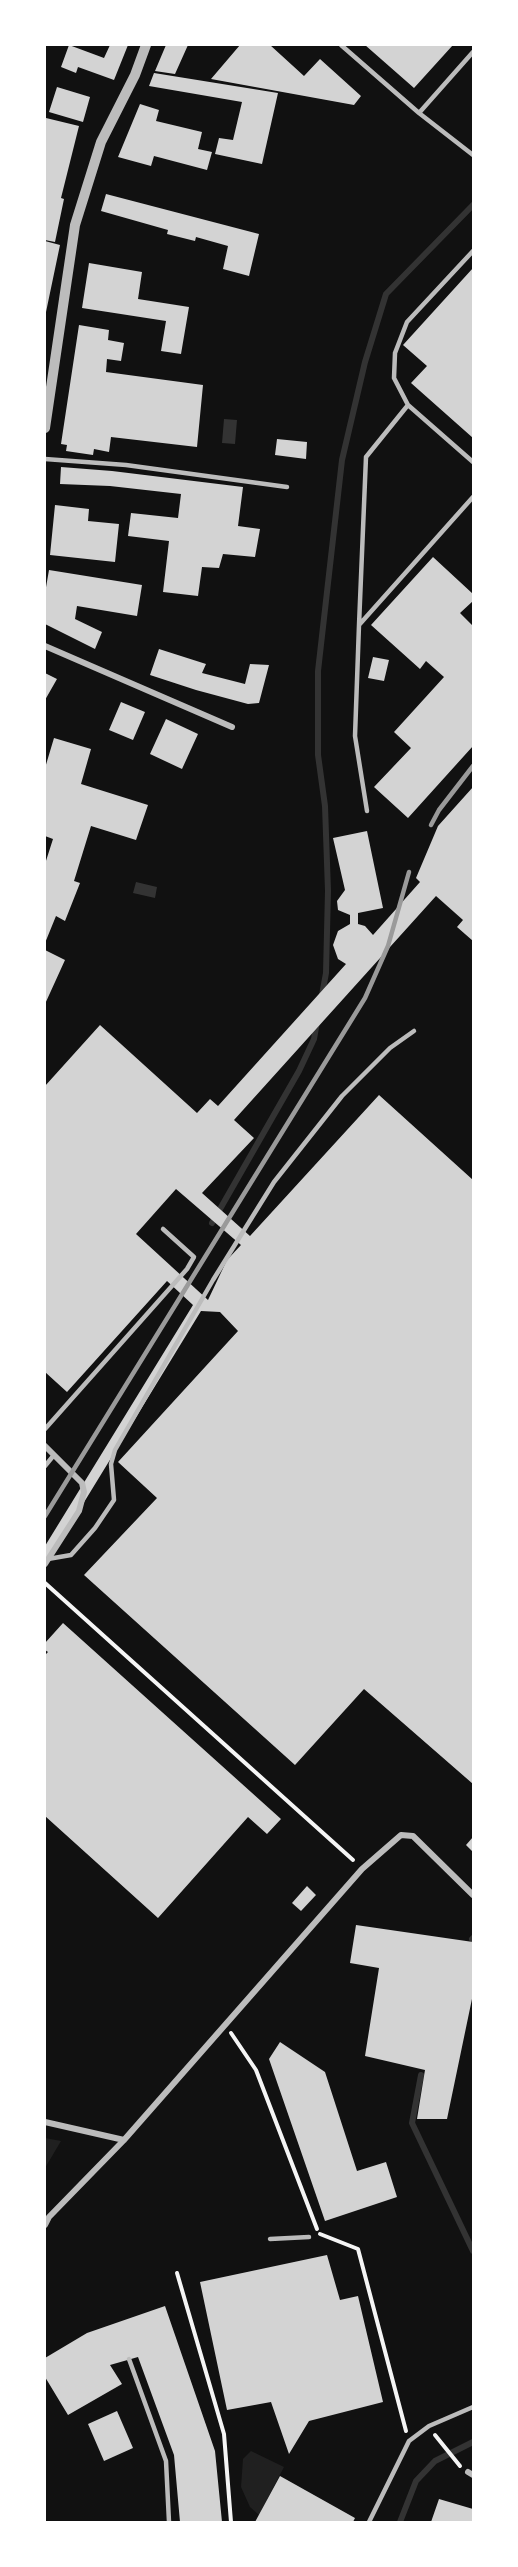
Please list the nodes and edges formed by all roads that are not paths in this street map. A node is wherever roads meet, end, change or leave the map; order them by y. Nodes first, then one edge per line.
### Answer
1 (146, 45) edge
2 (340, 45) edge
3 (473, 52) edge
4 (419, 113) junction
5 (473, 155) edge
6 (473, 251) edge
7 (408, 405) junction
8 (45, 428) edge
9 (45, 459) edge
10 (473, 462) edge
11 (286, 487) dead end
12 (473, 497) edge
13 (359, 625) junction
14 (45, 646) edge
15 (232, 727) dead end
16 (367, 811) dead end
17 (414, 1031) dead end
18 (163, 1229) dead end
19 (45, 1429) edge
20 (45, 1446) edge
21 (54, 1455) junction
22 (45, 1466) edge
23 (47, 1561) edge
24 (473, 1895) edge
25 (45, 2122) edge
26 (124, 2140) junction
27 (45, 2225) edge
28 (309, 2237) dead end
29 (270, 2239) dead end
30 (129, 2360) dead end
31 (473, 2408) edge
32 (169, 2522) edge
33 (369, 2522) edge

1 - 8 street
2 - 4 lane
3 - 4 lane
4 - 5 lane
6 - 7 lane
7 - 10 lane
7 - 13 lane
9 - 11 lane
12 - 13 lane
13 - 16 lane
14 - 15 street
17 - 23 lane
18 - 19 lane
20 - 21 street
21 - 22 lane
21 - 23 street
24 - 26 street
25 - 26 street
26 - 27 street
28 - 29 lane
30 - 32 lane
31 - 33 lane

